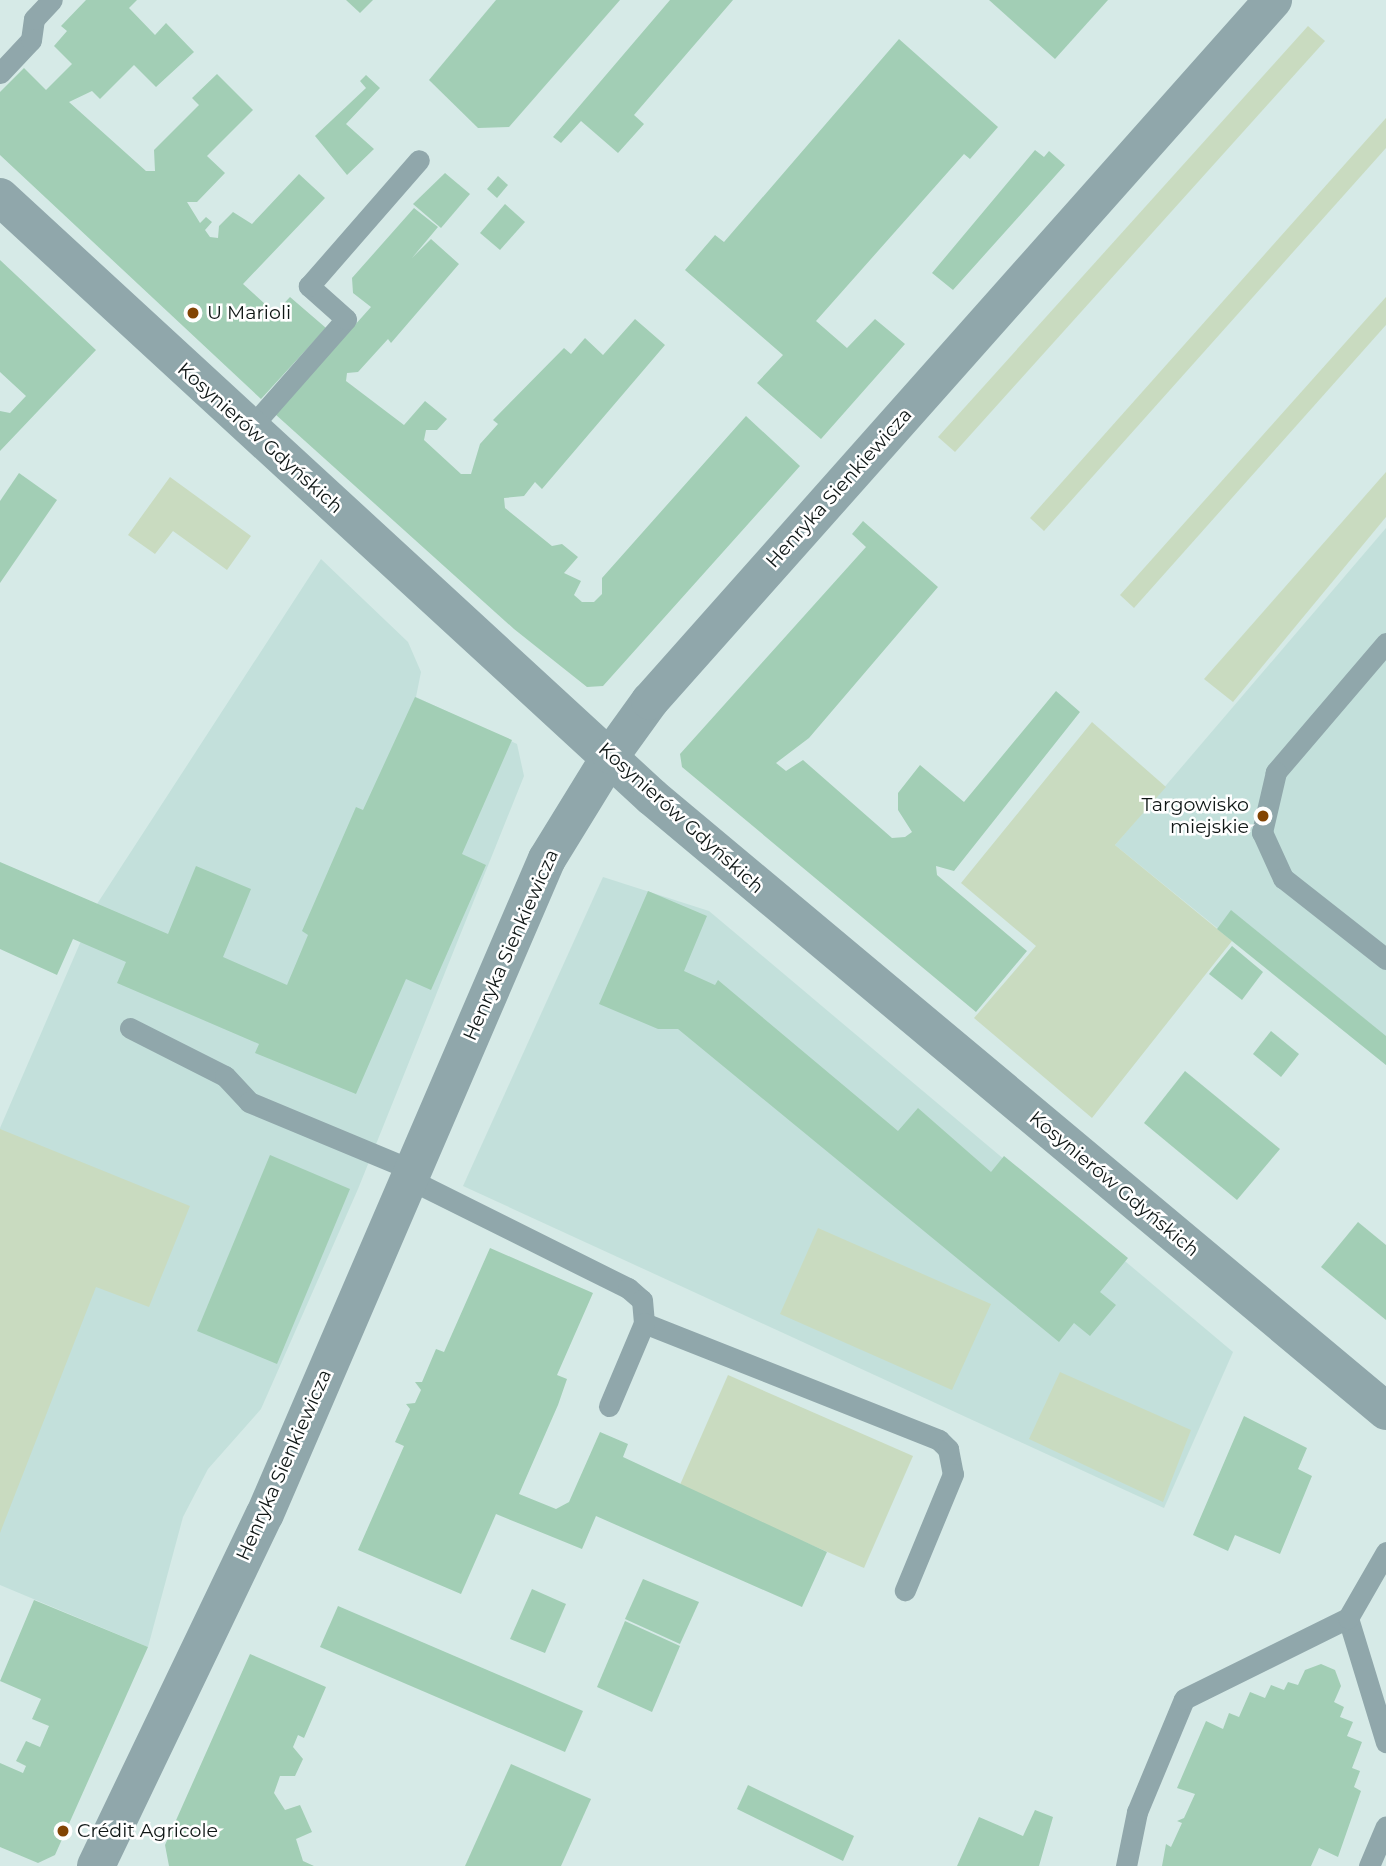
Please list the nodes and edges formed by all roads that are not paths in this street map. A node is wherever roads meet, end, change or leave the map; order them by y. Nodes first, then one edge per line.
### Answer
1 (52, 0) edge
2 (1273, 0) edge
3 (0, 73) edge
4 (419, 160) dead end
5 (0, 197) edge
6 (250, 428) junction
7 (1386, 643) edge
8 (611, 755) junction
9 (1386, 959) edge
10 (130, 1028) dead end
11 (409, 1173) junction
12 (645, 1323) junction
13 (609, 1406) dead end
14 (1386, 1411) edge
15 (1386, 1552) edge
16 (905, 1590) dead end
17 (1348, 1618) junction
18 (1386, 1742) edge
19 (1386, 1826) edge
20 (96, 1866) edge
21 (1126, 1866) edge
22 (1369, 1866) edge

1 - 3 lane
2 - 8 street, Henryka Sienkiewicza
4 - 6 lane
5 - 6 street, Kosynierów Gdyńskich
6 - 8 street, Kosynierów Gdyńskich
7 - 9 lane
8 - 11 street, Henryka Sienkiewicza
8 - 14 street, Kosynierów Gdyńskich
10 - 11 lane
11 - 12 lane
11 - 20 street, Henryka Sienkiewicza
12 - 13 lane
12 - 16 lane
15 - 17 lane
17 - 18 lane
17 - 21 lane
19 - 22 lane

